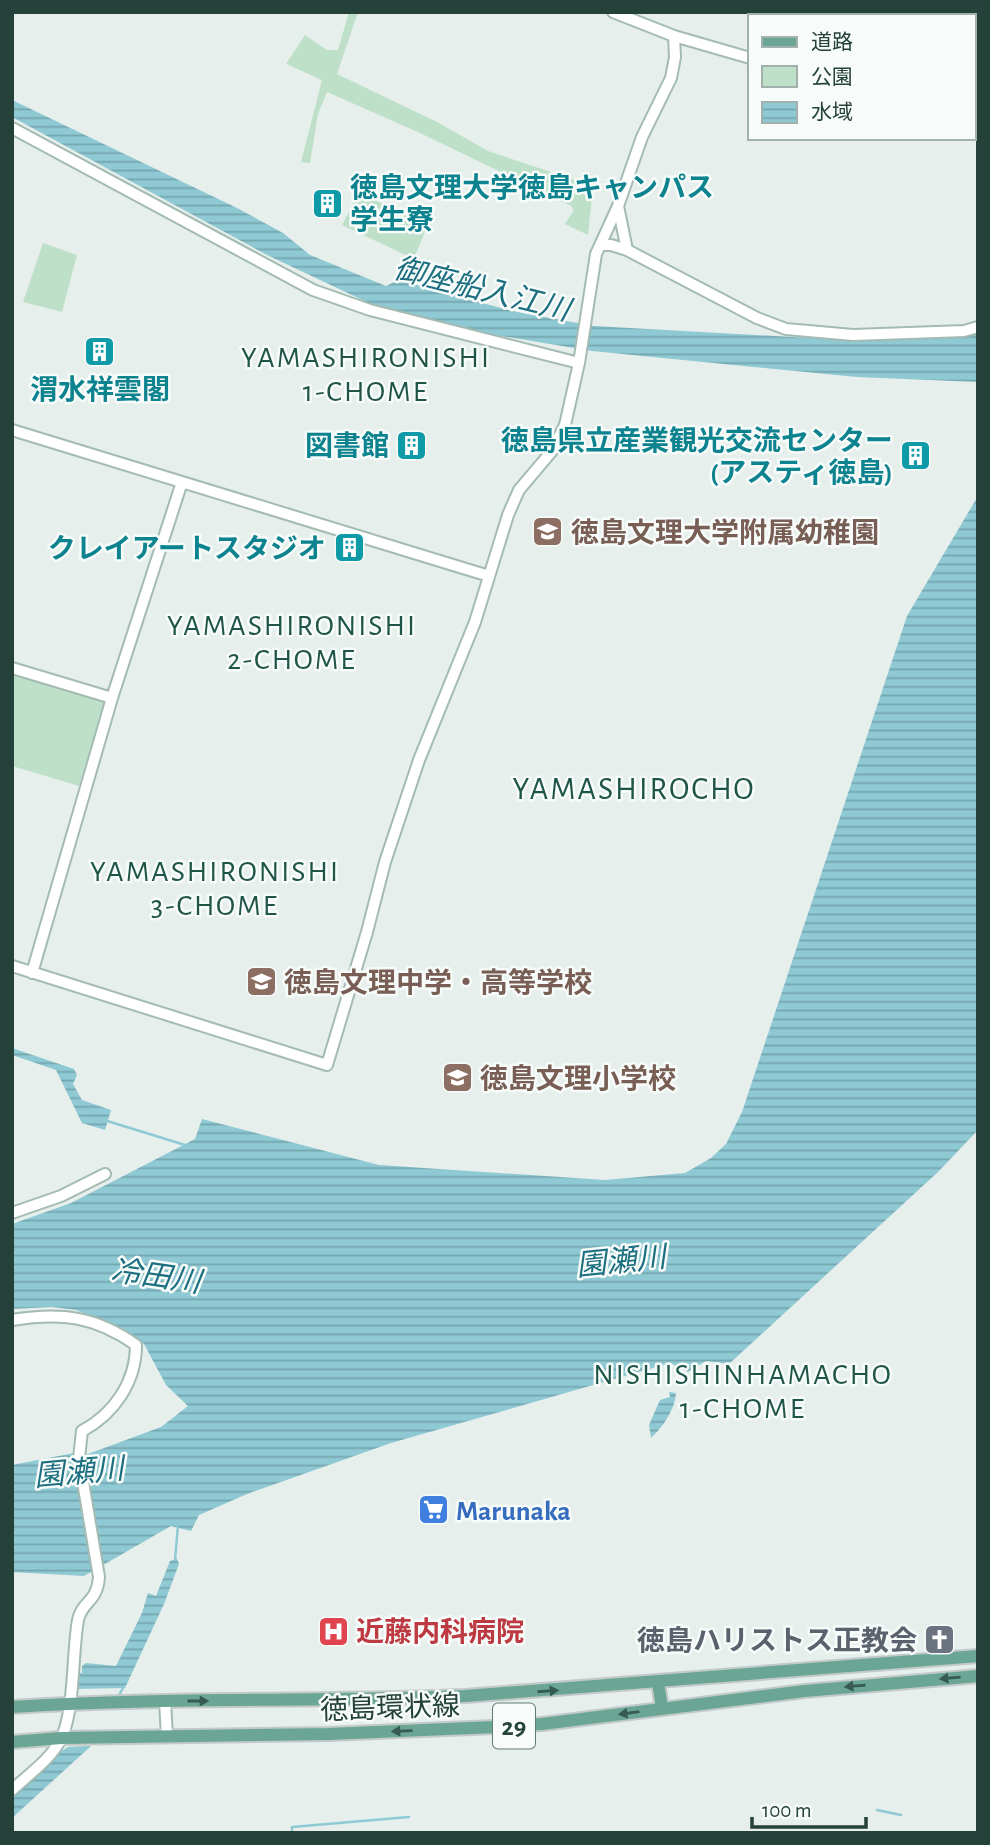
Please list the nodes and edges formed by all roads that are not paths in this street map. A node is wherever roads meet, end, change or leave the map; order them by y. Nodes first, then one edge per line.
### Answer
1 (618, 13) edge
2 (674, 36) junction
3 (748, 57) edge
4 (12, 128) edge
5 (618, 206) junction
6 (600, 245) junction
7 (626, 250) junction
8 (978, 327) edge
9 (580, 358) junction
10 (12, 430) edge
11 (182, 482) junction
12 (489, 576) junction
13 (12, 668) edge
14 (112, 698) junction
15 (12, 967) edge
16 (32, 973) junction
17 (105, 1174) dead end
18 (12, 1213) edge
19 (12, 1320) edge
20 (978, 1656) edge
21 (978, 1676) edge
22 (658, 1682) junction
23 (165, 1701) junction
24 (69, 1703) junction
25 (12, 1707) edge
26 (662, 1708) junction
27 (167, 1737) junction
28 (61, 1738) junction
29 (12, 1742) edge
30 (12, 1790) edge

1 - 2 street
2 - 3 street
2 - 5 street
4 - 9 street
5 - 6 street
5 - 7 street
6 - 7 street
6 - 9 street
7 - 8 street
9 - 12 street
10 - 11 street
11 - 12 street
11 - 14 street
12 - 16 street
13 - 14 street
14 - 16 street
15 - 16 street
17 - 18 street
19 - 24 street
20 - 22 main road, 徳島環状線 / 29
21 -> 26 main road, 徳島環状線 / 29
23 -> 22 main road, 徳島環状線 / 29
22 - 26 main road
23 - 24 main road, 徳島環状線 / 29
23 - 27 street
24 - 25 main road, 徳島環状線 / 29
24 - 28 street
26 -> 27 main road, 徳島環状線 / 29
27 - 28 main road, 徳島環状線 / 29
28 - 29 main road, 徳島環状線 / 29
28 - 30 street

